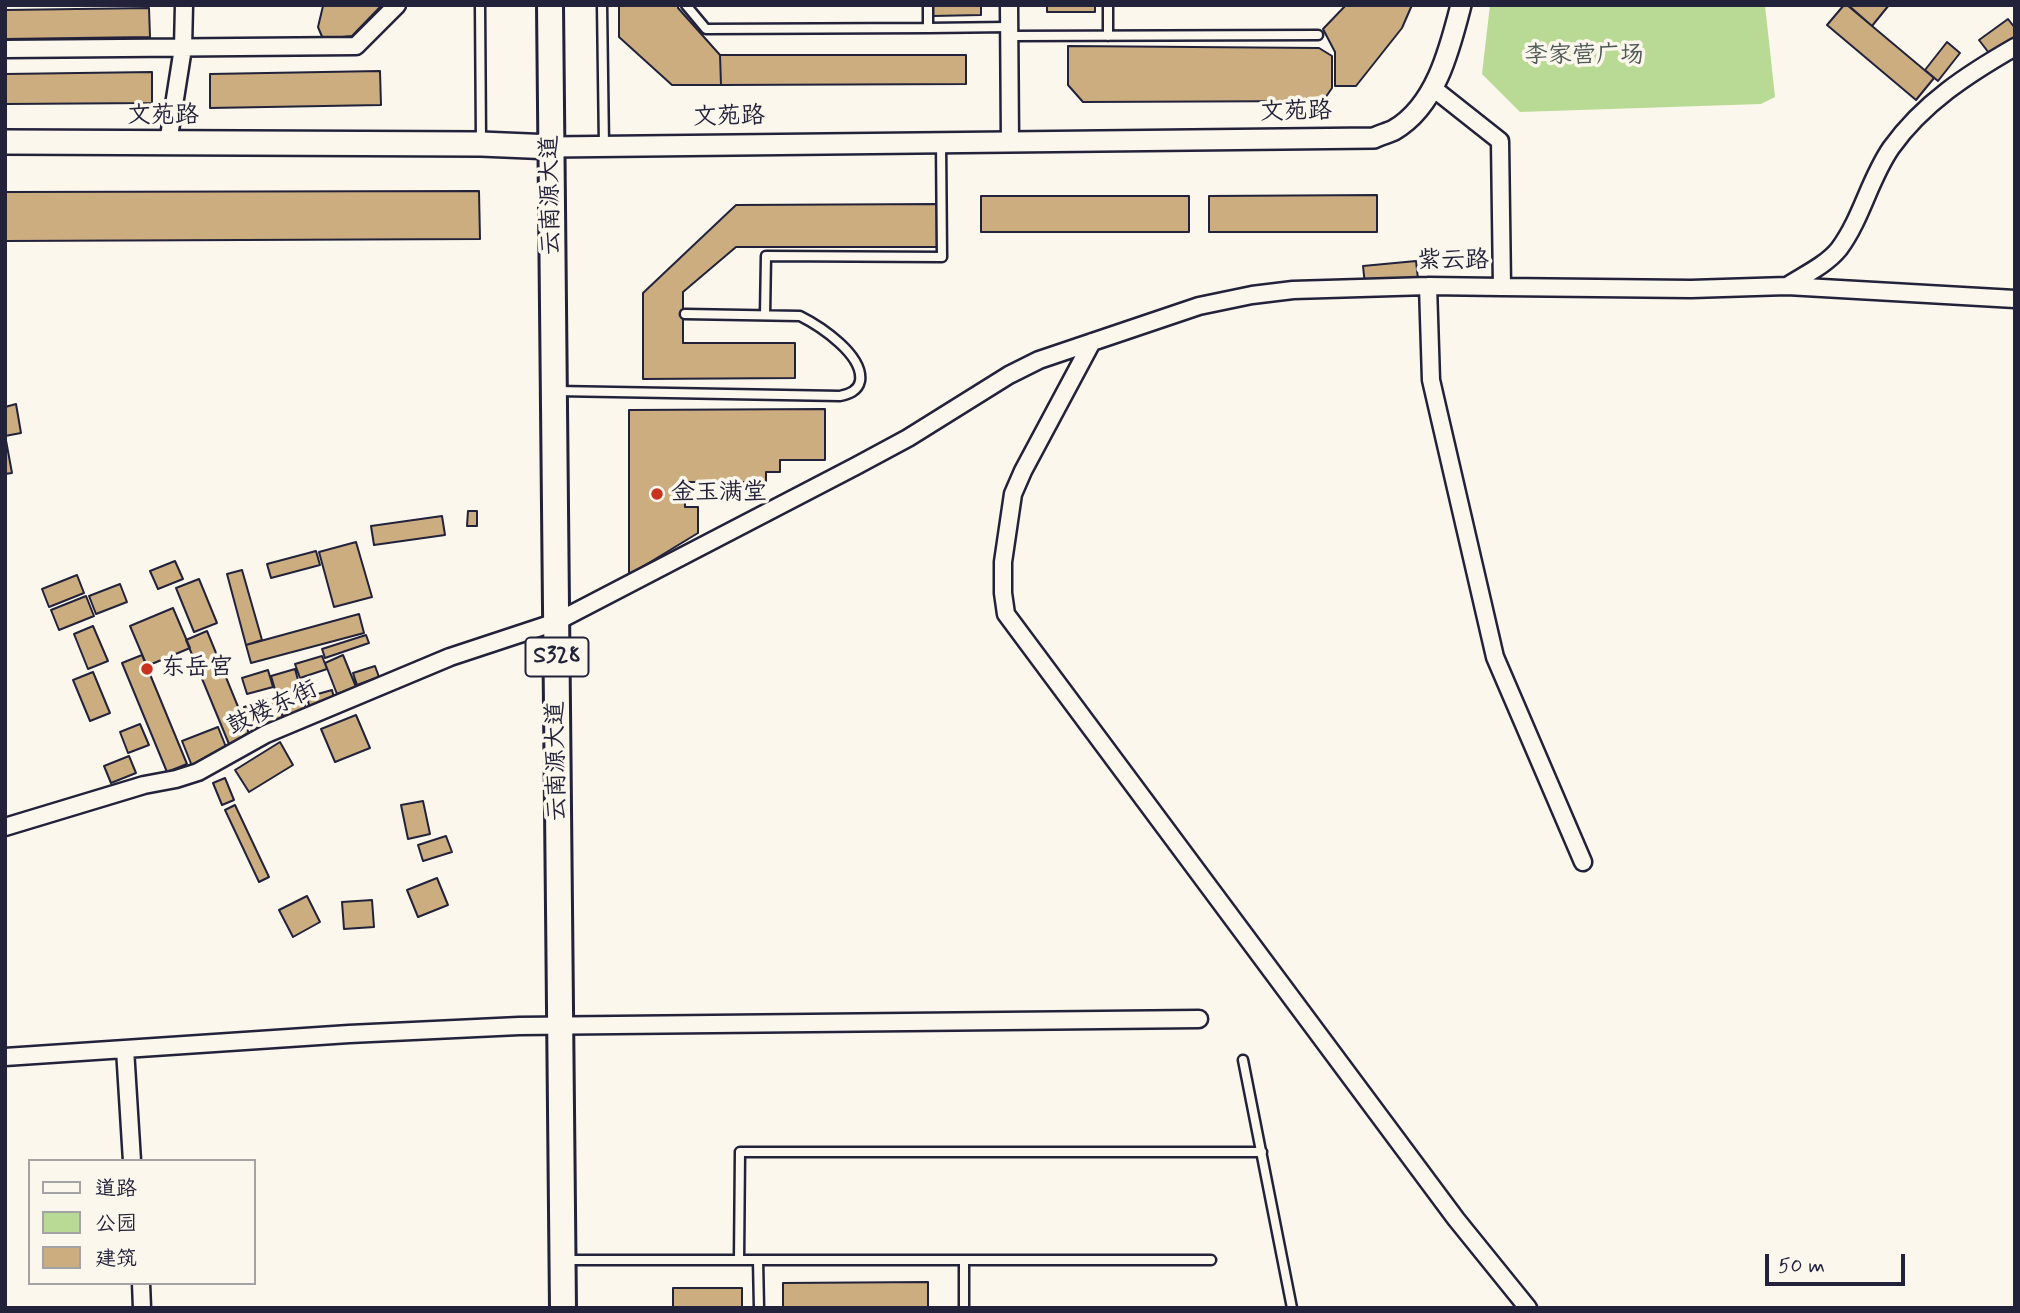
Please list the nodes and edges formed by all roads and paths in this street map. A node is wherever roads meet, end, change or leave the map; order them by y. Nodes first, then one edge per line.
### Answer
1 (184, 5) edge
2 (397, 5) edge
3 (480, 5) edge
4 (550, 5) edge
5 (602, 5) edge
6 (687, 5) edge
7 (928, 5) edge
8 (1009, 5) edge
9 (1108, 5) edge
10 (1461, 5) edge
11 (928, 28) junction
12 (1009, 32) junction
13 (1318, 35) dead end
14 (1108, 36) junction
15 (2015, 47) edge
16 (183, 48) junction
17 (5, 49) edge
18 (1433, 88) junction
19 (5, 142) edge
20 (1010, 142) junction
21 (168, 143) junction
22 (941, 143) junction
23 (481, 144) junction
24 (604, 146) junction
25 (552, 147) junction
26 (1428, 286) junction
27 (1787, 286) junction
28 (1503, 287) junction
29 (2015, 299) edge
30 (685, 314) dead end
31 (765, 314) junction
32 (1092, 342) junction
33 (554, 391) junction
34 (556, 622) junction
35 (5, 827) edge
36 (1583, 862) dead end
37 (1199, 1019) dead end
38 (560, 1026) junction
39 (125, 1049) junction
40 (5, 1057) edge
41 (1243, 1060) dead end
42 (1262, 1152) junction
43 (132, 1159) edge
44 (964, 1259) junction
45 (739, 1260) junction
46 (758, 1260) junction
47 (1211, 1260) dead end
48 (563, 1261) junction
49 (141, 1285) edge
50 (142, 1308) edge
51 (563, 1308) edge
52 (759, 1308) edge
53 (964, 1308) edge
54 (1292, 1308) edge
55 (1528, 1308) edge

1 - 16 street
2 - 16 street
3 - 23 lane
4 - 25 main road, 云南源大道 / S328
5 - 24 lane
6 - 11 lane
7 - 11 lane
8 - 12 street
9 - 14 lane
10 - 18 street
11 - 12 lane
12 - 14 lane
12 - 20 street
13 - 14 lane
15 - 27 street
16 - 17 street
16 - 21 street
18 - 20 street, 文苑路
18 - 28 street, 紫云路
19 - 21 main road, 文苑路
20 - 22 street, 文苑路
21 - 23 main road, 文苑路
22 - 24 street, 文苑路
22 - 31 lane
23 - 25 main road, 文苑路
24 - 25 street, 文苑路
25 - 33 main road, 云南源大道 / S328
26 - 28 street, 紫云路
26 - 32 street, 紫云路
26 - 36 street
27 - 28 street
27 - 29 street
30 - 31 lane
31 - 33 lane
32 - 34 street, 紫云路
32 - 55 street
33 - 34 main road, 云南源大道 / S328
34 - 35 street, 鼓楼东街
34 - 38 main road, 云南源大道 / S328
37 - 38 street
38 - 39 street
38 - 48 main road, 云南源大道 / S328
39 - 40 street
39 - 43 street
41 - 42 lane
42 - 45 lane
42 - 54 lane
44 - 46 lane
44 - 47 lane
44 - 53 lane
45 - 46 lane
45 - 48 lane
46 - 52 lane
48 - 51 main road, 云南源大道 / S328
49 - 50 street

